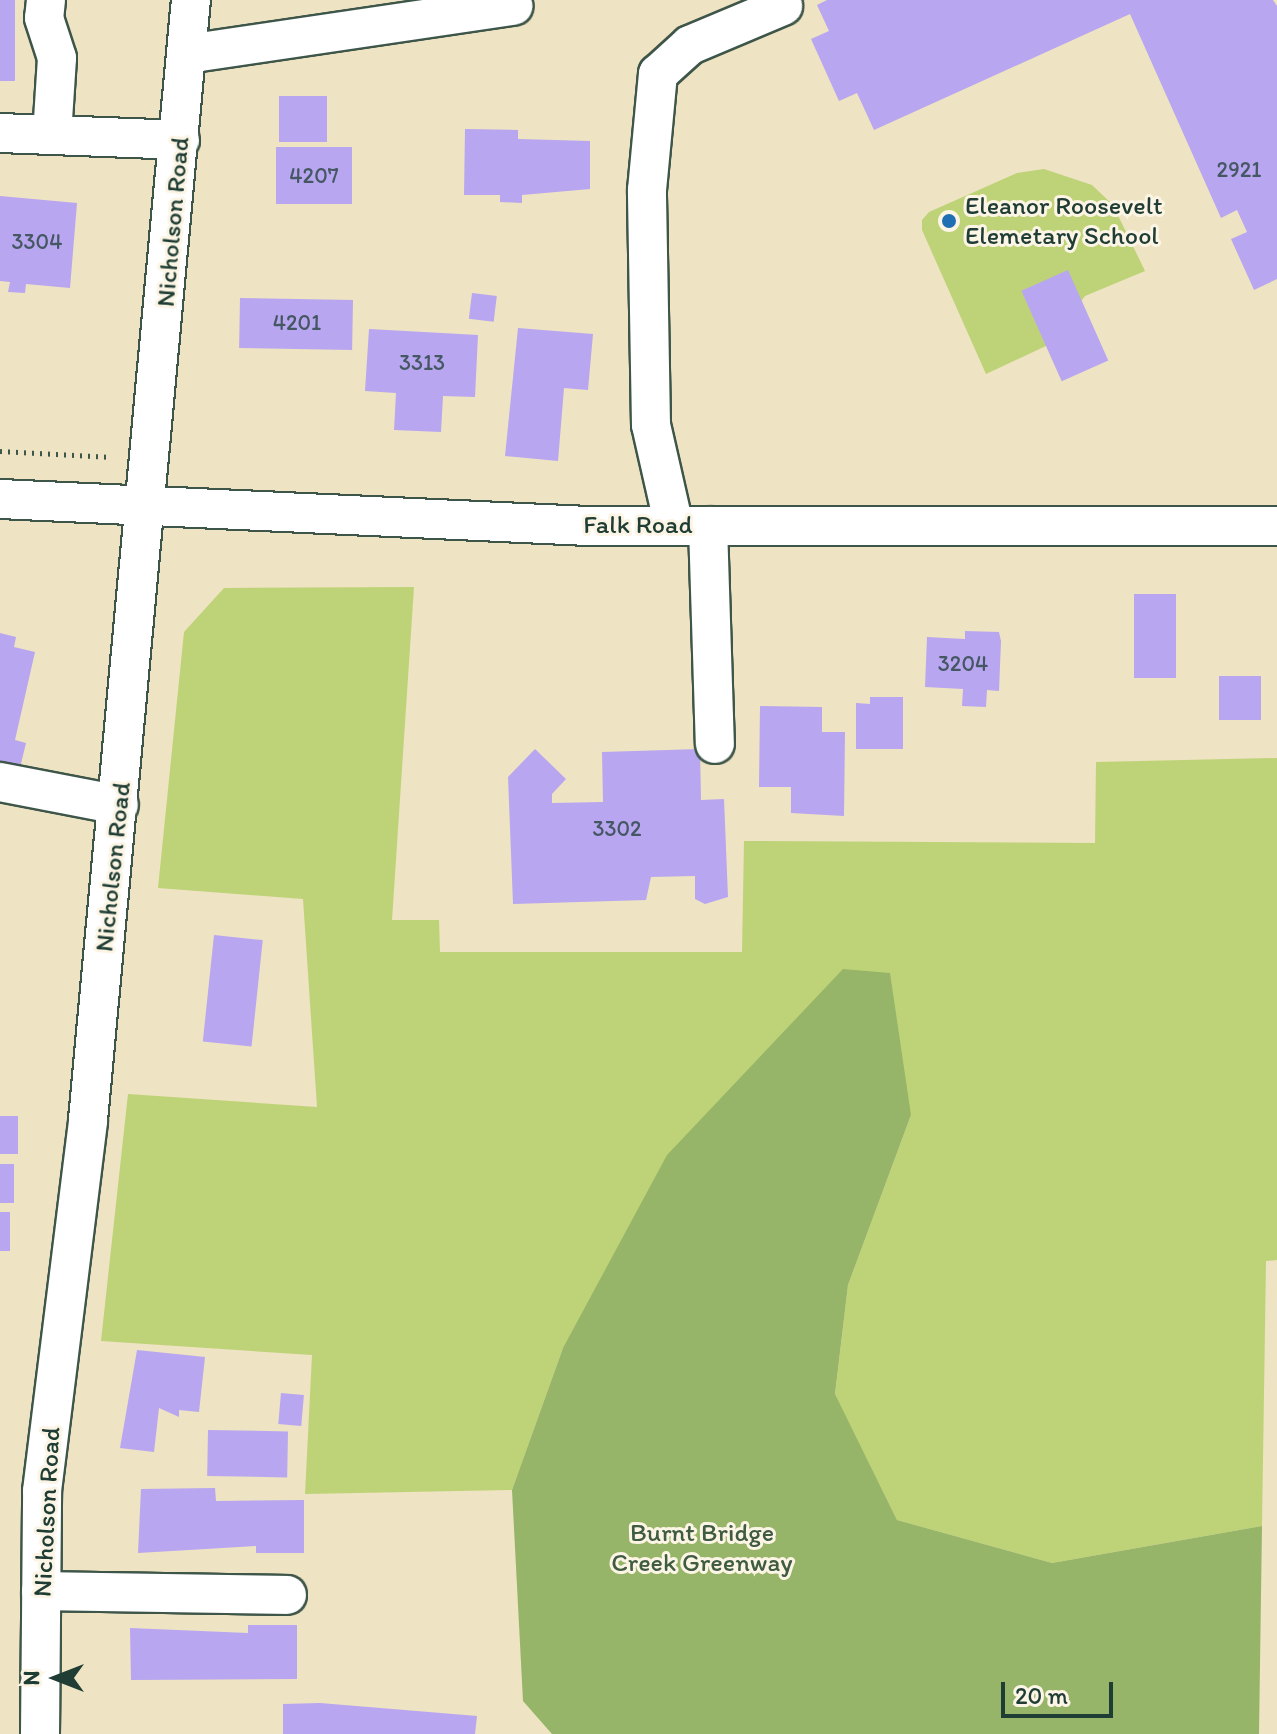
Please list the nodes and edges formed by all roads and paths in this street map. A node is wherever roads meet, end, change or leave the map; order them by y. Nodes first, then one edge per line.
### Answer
1 (46, 0) edge
2 (191, 0) edge
3 (513, 6) dead end
4 (783, 6) dead end
5 (187, 54) junction
6 (0, 133) edge
7 (52, 135) junction
8 (180, 140) junction
9 (0, 451) edge
10 (153, 456) junction
11 (0, 499) edge
12 (148, 509) junction
13 (691, 526) junction
14 (1277, 526) edge
15 (715, 744) dead end
16 (0, 782) edge
17 (119, 805) junction
18 (41, 1591) junction
19 (287, 1595) dead end
20 (40, 1734) edge

1 - 7 street
2 - 5 street, Nicholson Road
3 - 5 street
4 - 13 street
5 - 8 street, Nicholson Road
6 - 7 street
7 - 8 street
8 - 10 street, Nicholson Road
9 - 10 path
10 - 12 street, Nicholson Road
11 - 12 street, Falk Road
12 - 13 street, Falk Road
12 - 17 street, Nicholson Road
13 - 14 street, Falk Road
13 - 15 street
16 - 17 street
17 - 18 street, Nicholson Road
18 - 19 street
18 - 20 street, Nicholson Road

